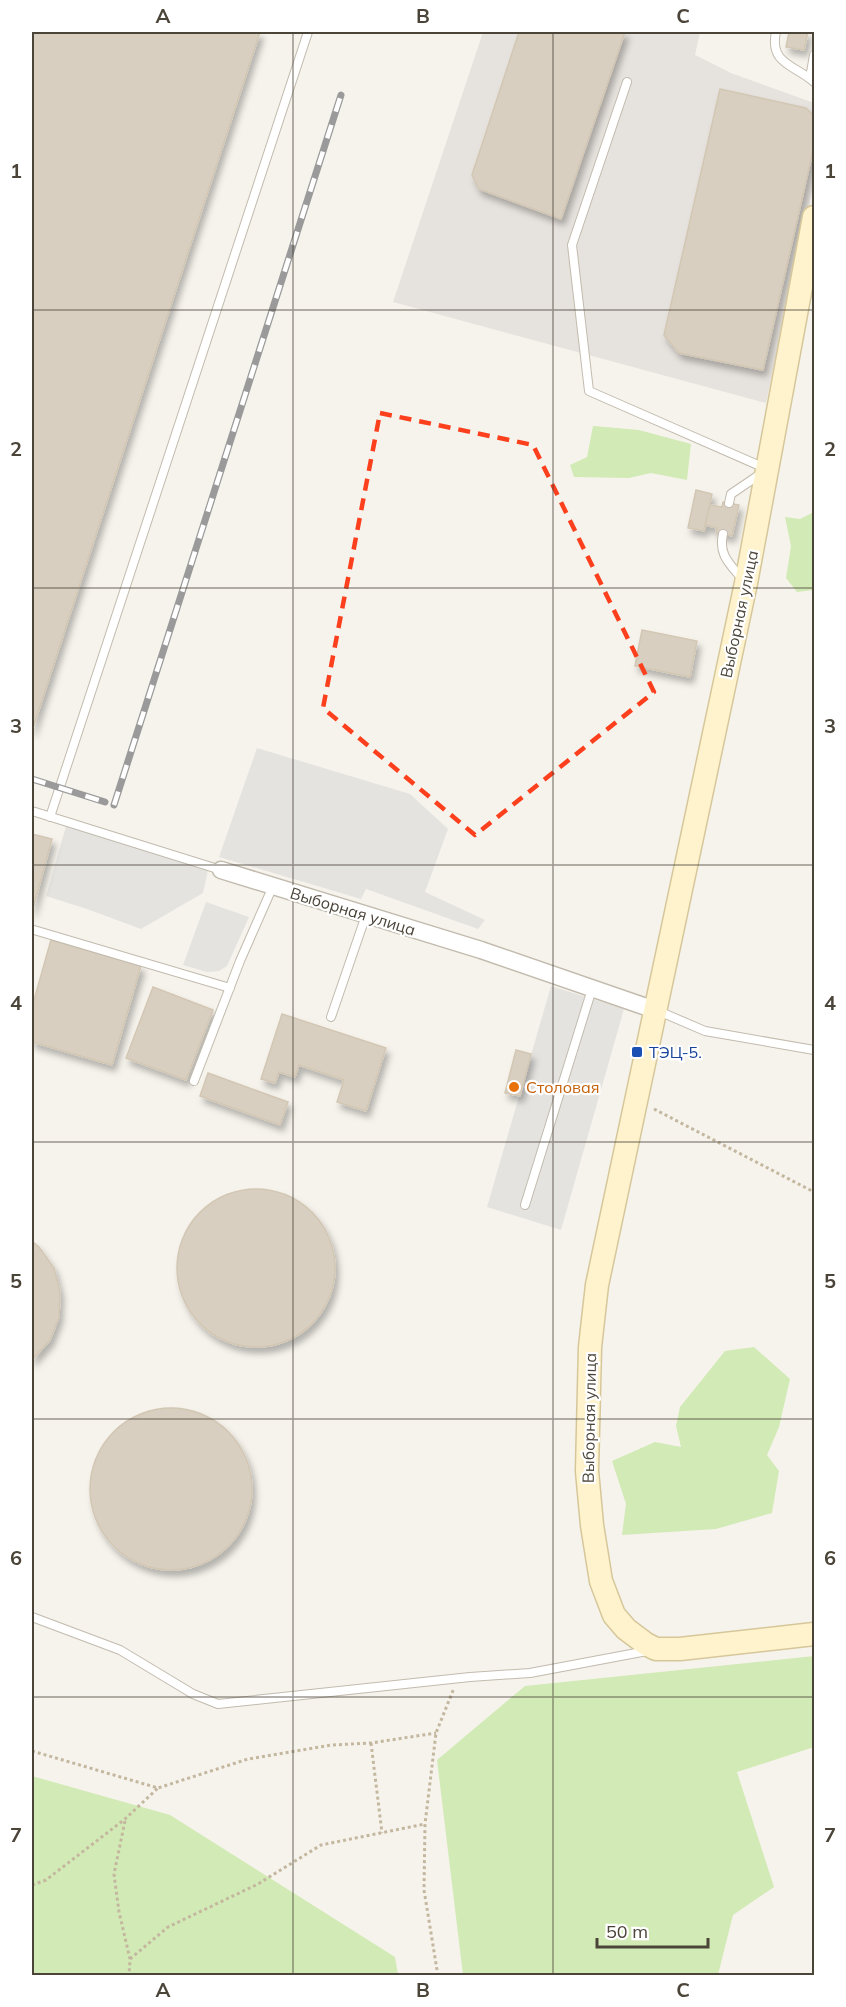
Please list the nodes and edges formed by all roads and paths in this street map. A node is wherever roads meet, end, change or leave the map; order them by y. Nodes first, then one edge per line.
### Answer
1 (308, 32) edge
2 (776, 32) edge
3 (814, 55) edge
4 (812, 80) edge
5 (627, 82) dead end
6 (814, 217) edge
7 (767, 469) junction
8 (729, 503) dead end
9 (723, 534) dead end
10 (746, 583) junction
11 (32, 811) edge
12 (50, 817) junction
13 (221, 870) joint
14 (273, 886) junction
15 (366, 915) junction
16 (34, 930) dead end
17 (230, 988) junction
18 (592, 989) junction
19 (655, 1010) junction
20 (331, 1017) dead end
21 (814, 1050) edge
22 (195, 1081) dead end
23 (636, 1099) junction
24 (814, 1192) edge
25 (525, 1205) dead end
26 (32, 1617) edge
27 (814, 1634) edge
28 (656, 1649) junction
29 (458, 1678) junction
30 (436, 1733) junction
31 (371, 1743) junction
32 (32, 1751) edge
33 (158, 1788) junction
34 (125, 1819) junction
35 (425, 1824) junction
36 (382, 1833) junction
37 (32, 1885) edge
38 (129, 1959) junction
39 (129, 1976) edge
40 (438, 1976) edge

1 - 12 lane
2 - 4 lane
3 - 4 lane
5 - 7 lane
6 - 7 main road, Выборная улица
7 - 8 lane
7 - 10 main road, Выборная улица
9 - 10 lane
10 - 19 main road, Выборная улица
11 - 12 lane
12 - 13 lane
13 - 14 street, Выборная улица
14 - 15 street, Выборная улица
14 - 17 lane
15 - 18 street, Выборная улица
15 - 20 lane
16 - 17 lane
17 - 22 lane
18 - 19 street, Выборная улица
18 - 25 lane
19 - 21 lane
19 - 23 main road, Выборная улица
23 - 24 path
23 - 28 main road, Выборная улица
26 - 29 lane
27 - 28 main road
28 - 29 lane
29 - 30 path
30 - 31 path
30 - 35 path
31 - 33 path
31 - 36 path
32 - 33 path
33 - 34 path
34 - 37 path
34 - 38 path
35 - 36 path
35 - 40 path
36 - 38 path
38 - 39 path

